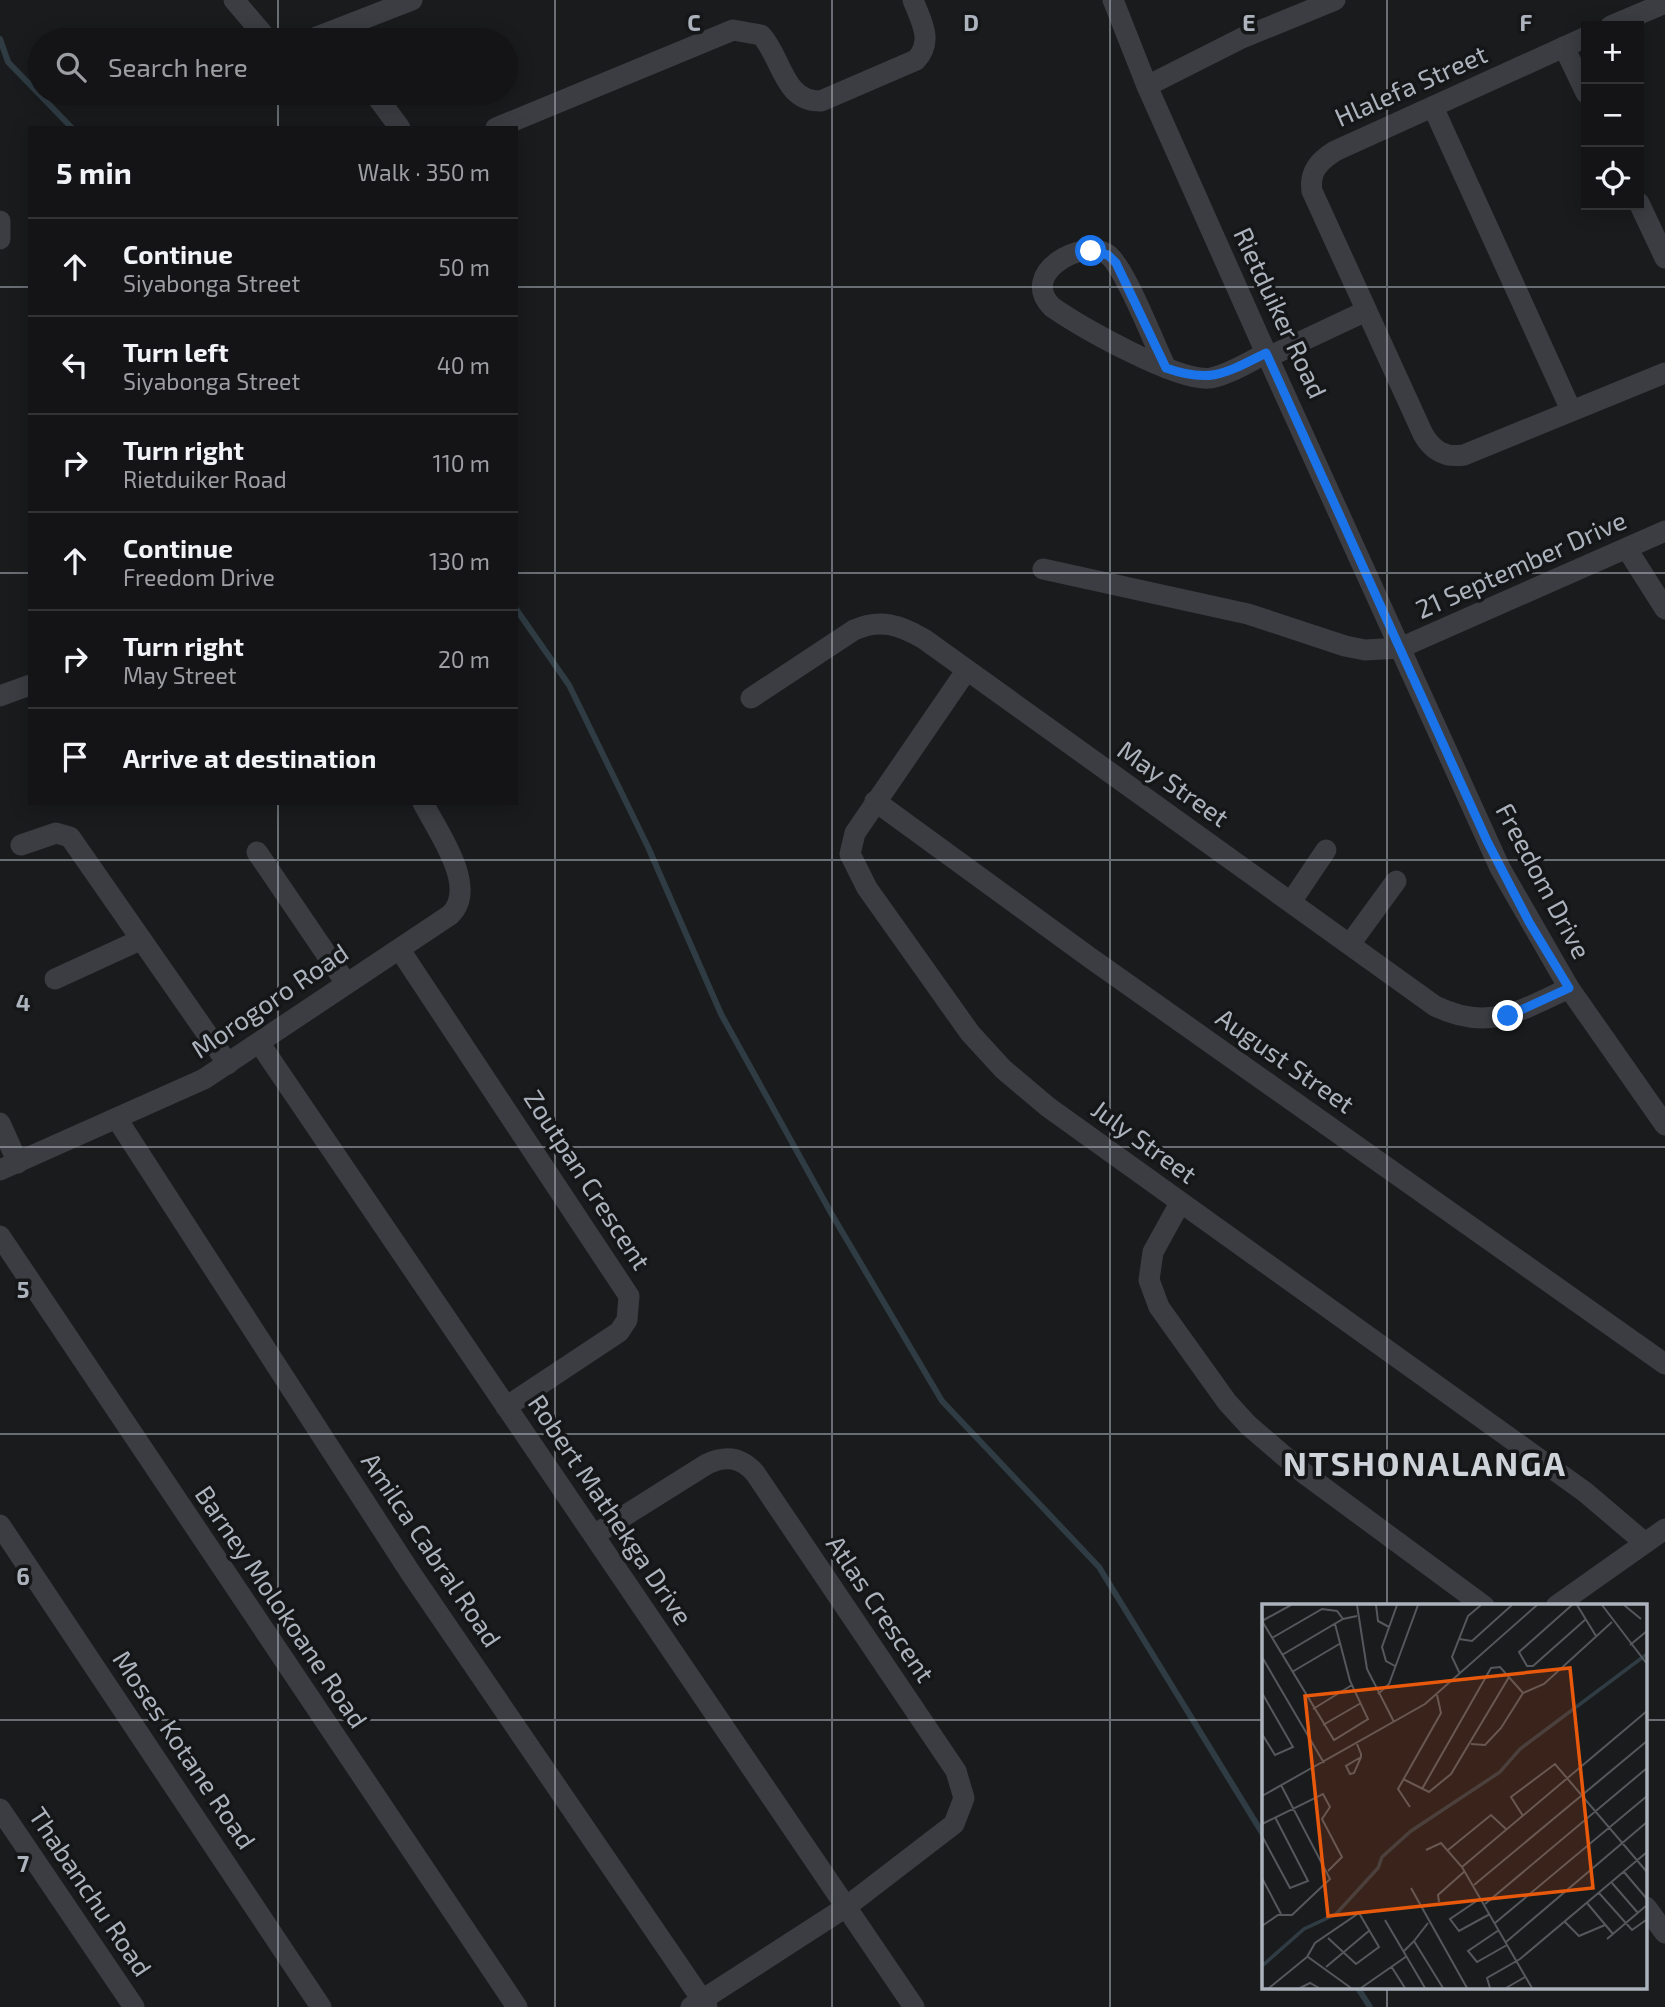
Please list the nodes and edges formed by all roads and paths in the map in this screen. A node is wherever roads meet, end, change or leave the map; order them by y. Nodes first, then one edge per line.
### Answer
1 (234, 0) edge
2 (412, 0) edge
3 (913, 0) edge
4 (1113, 0) edge
5 (1335, 0) edge
6 (1665, 2) edge
7 (1622, 21) edge
8 (258, 28) edge
9 (354, 28) edge
10 (1581, 39) edge
11 (1564, 47) junction
12 (1582, 84) edge
13 (1147, 86) junction
14 (383, 105) edge
15 (1433, 107) junction
16 (399, 126) edge
17 (501, 126) edge
18 (1642, 210) edge
19 (0, 221) edge
20 (0, 239) edge
21 (1665, 257) edge
22 (1366, 311) junction
23 (1267, 355) junction
24 (1166, 368) junction
25 (1665, 373) edge
26 (1570, 410) junction
27 (1665, 531) edge
28 (1627, 549) junction
29 (1043, 569) dead end
30 (1665, 609) edge
31 (1400, 648) junction
32 (966, 671) junction
33 (28, 686) edge
34 (0, 696) edge
35 (751, 698) dead end
36 (875, 801) junction
37 (425, 805) edge
38 (21, 845) dead end
39 (1326, 850) dead end
40 (257, 852) dead end
41 (1396, 881) dead end
42 (1291, 902) junction
43 (140, 940) junction
44 (1350, 944) junction
45 (400, 950) junction
46 (55, 979) dead end
47 (346, 983) junction
48 (1569, 988) junction
49 (260, 1044) junction
50 (228, 1064) junction
51 (117, 1119) junction
52 (0, 1123) edge
53 (1665, 1125) edge
54 (9, 1167) edge
55 (1180, 1203) junction
56 (0, 1236) edge
57 (1665, 1364) edge
58 (506, 1407) junction
59 (0, 1525) edge
60 (1665, 1529) edge
61 (594, 1535) junction
62 (1645, 1543) junction
63 (1482, 1604) edge
64 (1559, 1604) edge
65 (0, 1809) edge
66 (846, 1908) junction
67 (1648, 1910) edge
68 (1665, 1933) edge
69 (700, 2005) edge
70 (134, 2007) edge
71 (321, 2007) edge
72 (517, 2007) edge
73 (914, 2007) edge

1 - 8 street
2 - 9 street
3 - 17 street
4 - 13 street, Rietduiker Road
5 - 13 street
6 - 7 street
10 - 11 street, Hlalefa Street
11 - 12 street
11 - 15 street, Hlalefa Street
13 - 23 street, Rietduiker Road
14 - 16 street
15 - 22 street, Hlalefa Street
15 - 26 street
18 - 21 street
19 - 20 street
22 - 23 street
22 - 26 street
23 - 24 street
23 - 31 street, Rietduiker Road
24 - 24 street
25 - 26 street
27 - 28 street, 21 September Drive
28 - 30 street
28 - 31 street, 21 September Drive
29 - 31 street
31 - 48 street, Freedom Drive
32 - 35 street, May Street
32 - 36 street, July Street
32 - 42 street, May Street
33 - 34 street
36 - 55 street, July Street
36 - 57 street, August Street
37 - 45 street, Morogoro Road
38 - 43 street
39 - 42 street
40 - 47 street
41 - 44 street
42 - 44 street, May Street
43 - 46 street
43 - 50 street
44 - 48 street, May Street
45 - 47 street, Morogoro Road
45 - 58 street, Zoutpan Crescent
47 - 49 street, Morogoro Road
48 - 53 street, Freedom Drive
49 - 50 street, Morogoro Road
49 - 58 street, Robert Mathekga Drive
50 - 51 street, Morogoro Road
51 - 54 street, Morogoro Road
51 - 69 street, Amilca Cabral Road
52 - 54 street
55 - 62 street, July Street
55 - 63 street
56 - 72 street, Barney Molokoane Road
58 - 61 street, Robert Mathekga Drive
59 - 71 street, Moses Kotane Road
60 - 62 street
61 - 66 street, Robert Mathekga Drive
61 - 66 street, Atlas Crescent
62 - 64 street
65 - 70 street, Thabanchu Road
66 - 69 street, Atlas Crescent
66 - 73 street, Robert Mathekga Drive
67 - 68 street

